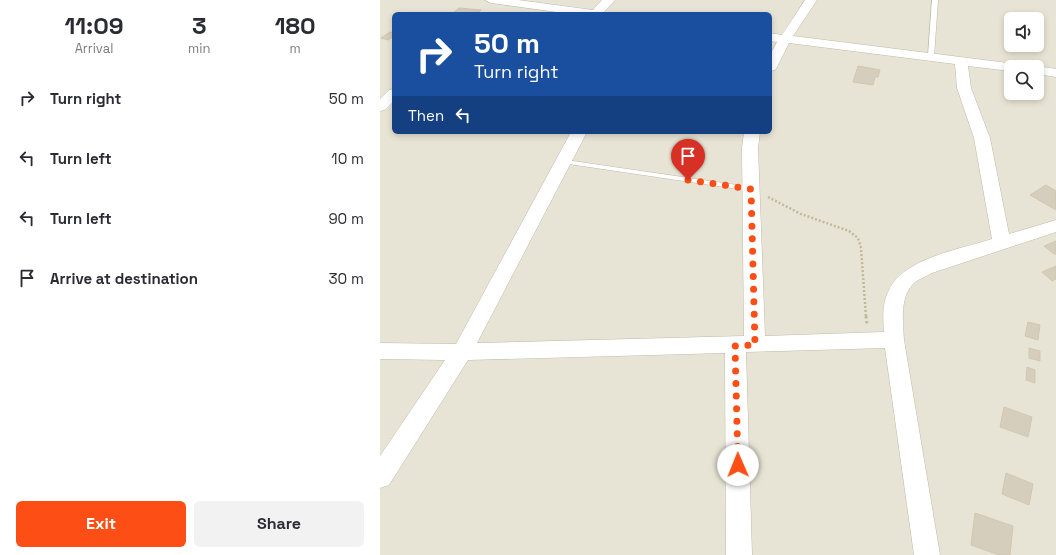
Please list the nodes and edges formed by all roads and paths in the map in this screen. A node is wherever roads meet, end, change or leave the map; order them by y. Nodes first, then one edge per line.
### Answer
1 (609, 0) edge
2 (811, 0) edge
3 (935, 0) edge
4 (491, 3) edge
5 (577, 12) edge
6 (598, 12) edge
7 (772, 37) edge
8 (785, 39) junction
9 (931, 57) junction
10 (961, 61) junction
11 (772, 63) edge
12 (1004, 66) edge
13 (1044, 71) edge
14 (1056, 73) edge
15 (392, 95) edge
16 (380, 107) edge
17 (578, 134) edge
18 (752, 134) edge
19 (562, 161) junction
20 (751, 189) junction
21 (1056, 226) edge
22 (1002, 243) junction
23 (894, 340) junction
24 (868, 341) junction
25 (745, 345) junction
26 (380, 351) edge
27 (462, 352) junction
28 (380, 477) edge
29 (739, 555) edge
30 (927, 555) edge

1 - 6 street
2 - 8 street
3 - 9 lane
4 - 5 street
7 - 8 street
8 - 9 street
8 - 11 street
9 - 10 street
10 - 12 street
10 - 22 street
13 - 14 street
15 - 16 street
17 - 19 street
18 - 20 street
19 - 20 lane
19 - 27 street
20 - 24 path
20 - 25 street
21 - 22 street
22 - 23 street
23 - 24 street
23 - 30 street
24 - 25 street
25 - 27 street
25 - 29 street
26 - 27 street
27 - 28 street

